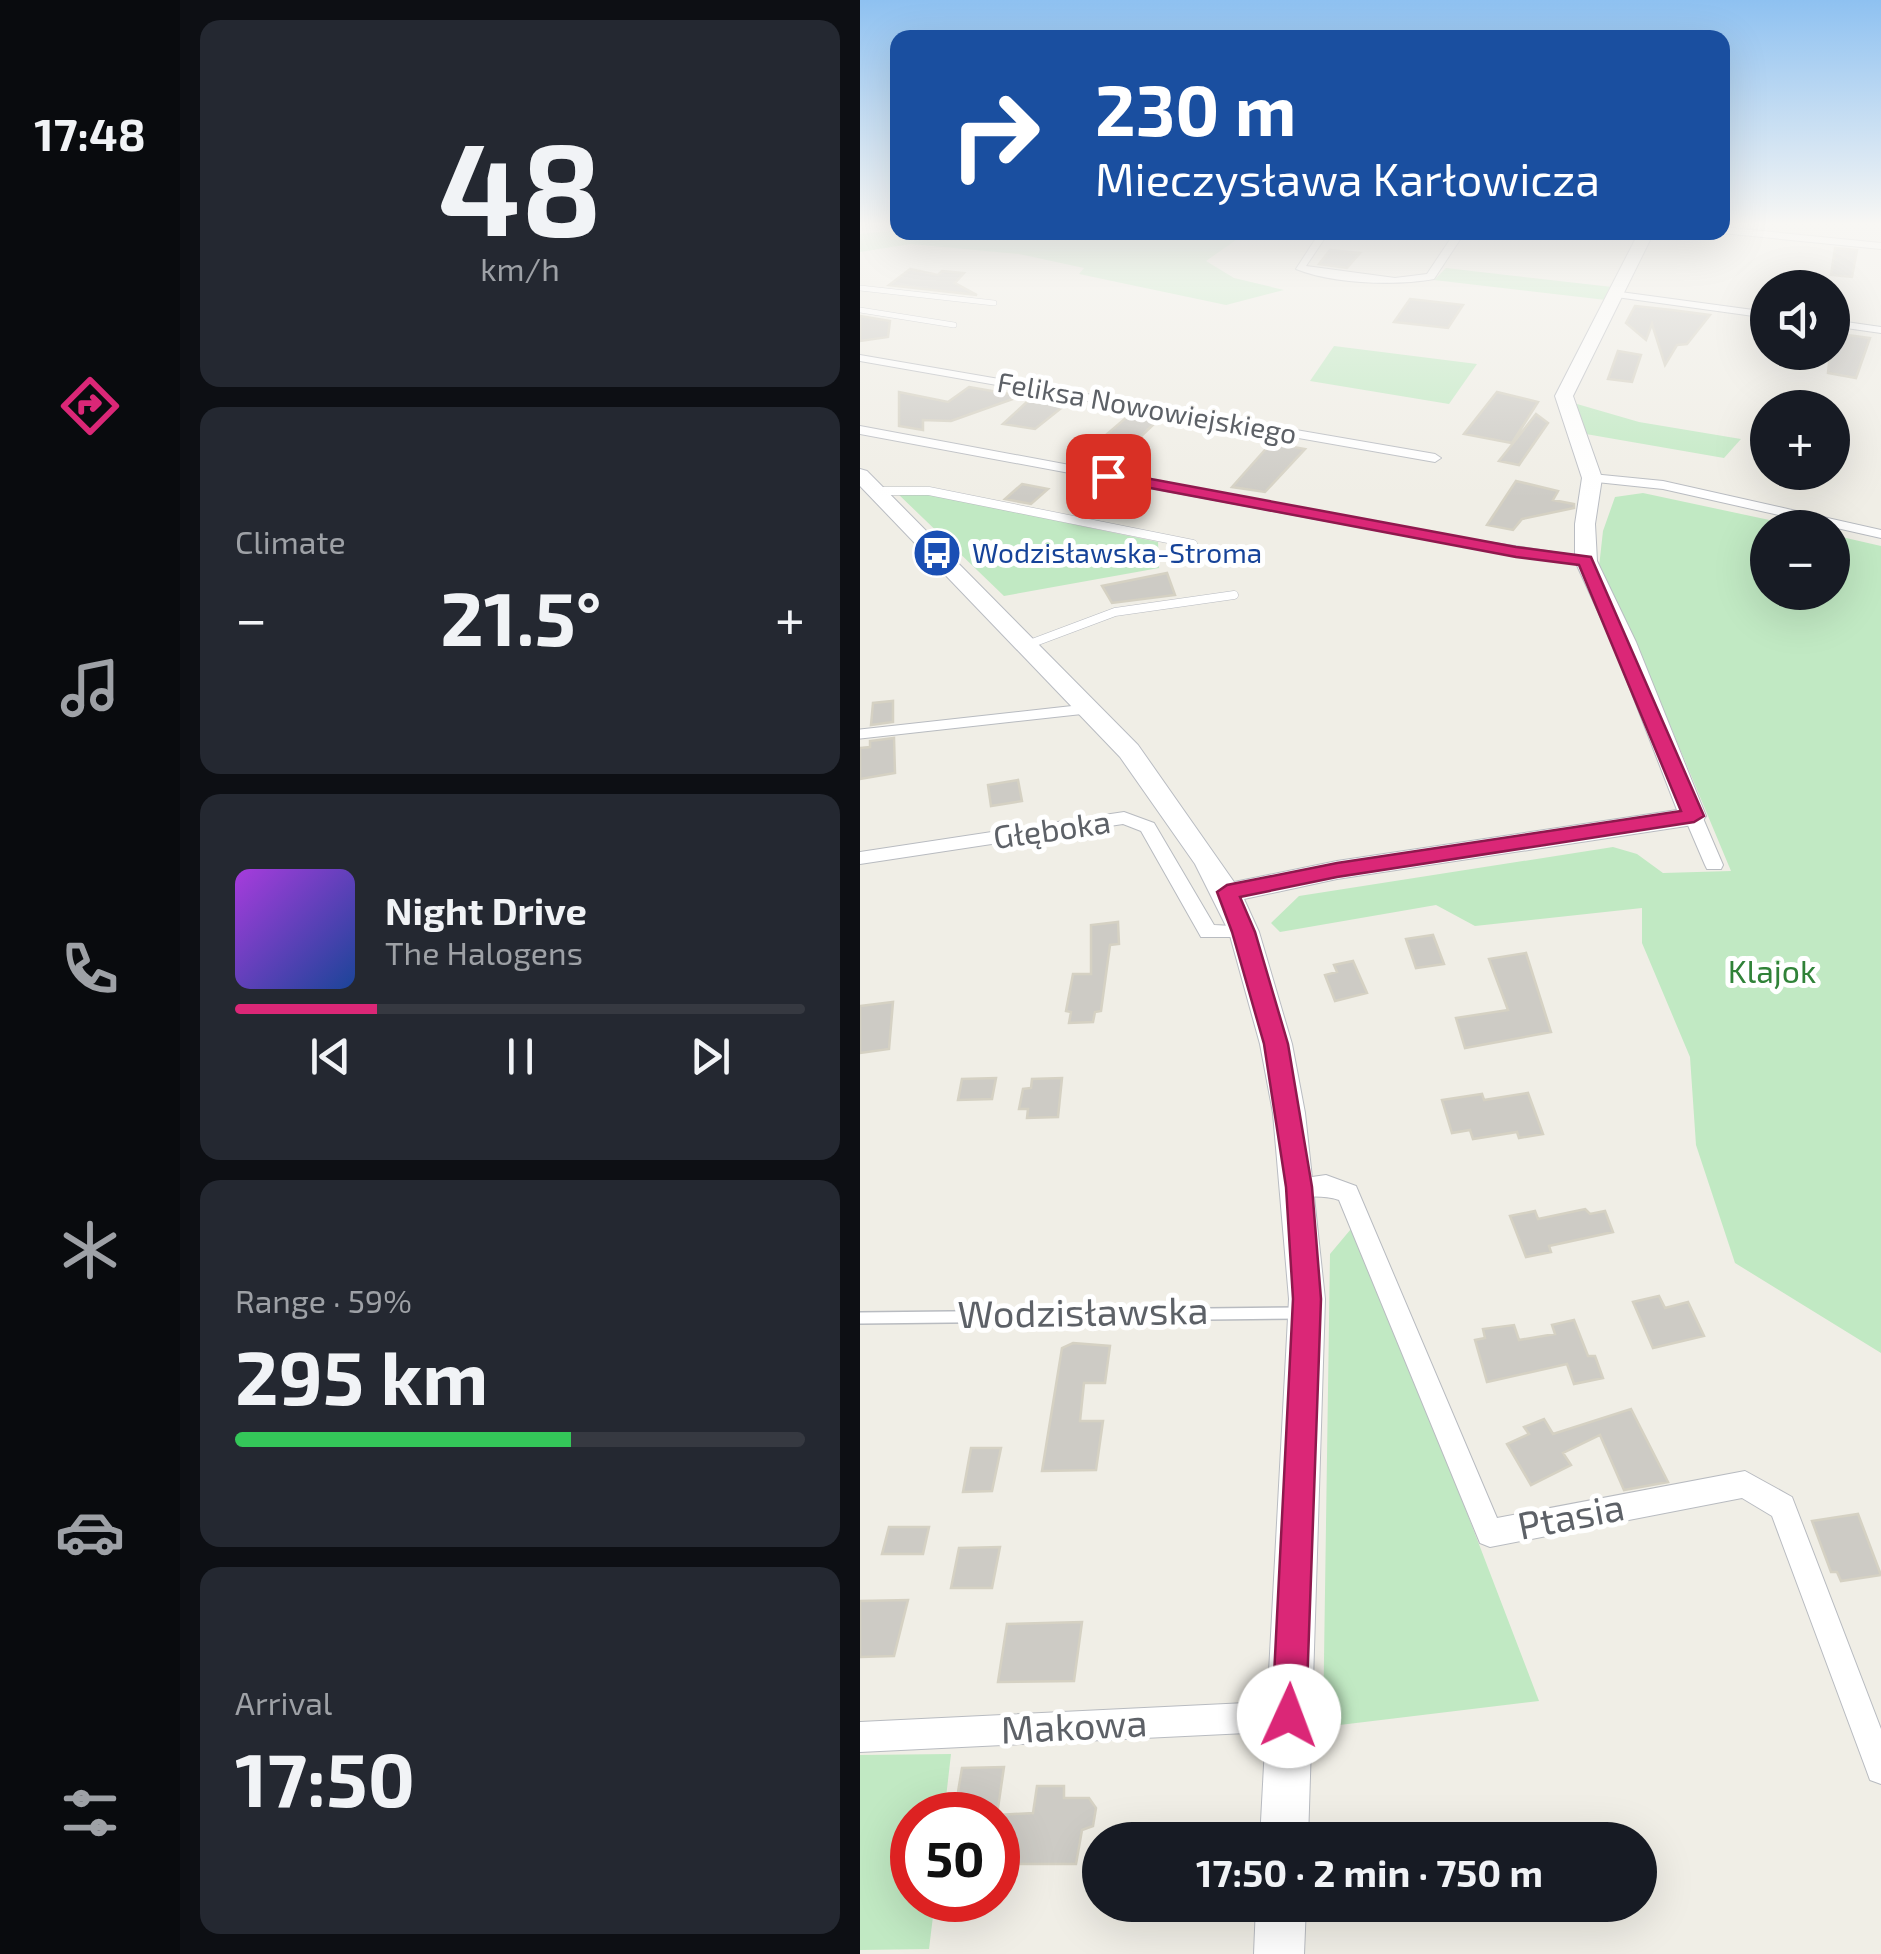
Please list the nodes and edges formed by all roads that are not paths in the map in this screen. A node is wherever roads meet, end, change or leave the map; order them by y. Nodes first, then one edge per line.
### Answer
1 (899, 316) edge
2 (1606, 316) edge
3 (954, 325) dead end
4 (1850, 326) edge
5 (1881, 330) edge
6 (860, 358) edge
7 (860, 430) edge
8 (1434, 458) dead end
9 (1592, 478) junction
10 (868, 483) edge
11 (1881, 534) edge
12 (1193, 544) dead end
13 (1586, 561) junction
14 (1234, 595) dead end
15 (1026, 646) junction
16 (1087, 708) junction
17 (860, 734) edge
18 (1694, 816) junction
19 (860, 858) edge
20 (1714, 865) dead end
21 (1227, 892) junction
22 (1244, 932) junction
23 (1299, 1187) junction
24 (1306, 1313) junction
25 (860, 1318) edge
26 (1289, 1716) junction
27 (860, 1737) edge
28 (1881, 1769) edge
29 (1285, 1822) edge
30 (1280, 1922) edge
31 (1279, 1954) edge

1 - 3 lane
2 - 9 street
4 - 5 street
6 - 8 street, Feliksa Nowowiejskiego
7 - 13 street
9 - 11 street
9 - 13 street
10 - 12 lane
10 - 15 street
13 - 18 street
14 - 15 lane
15 - 16 street
16 - 17 lane
16 - 21 street
18 - 20 street
18 - 21 street
19 - 22 street, Głęboka
21 - 22 street
22 - 23 street
23 - 24 street
23 - 28 street, Ptasia
24 - 25 lane, Wodzisławska
24 - 26 street
26 - 27 street, Makowa
26 - 29 street
30 - 31 street

